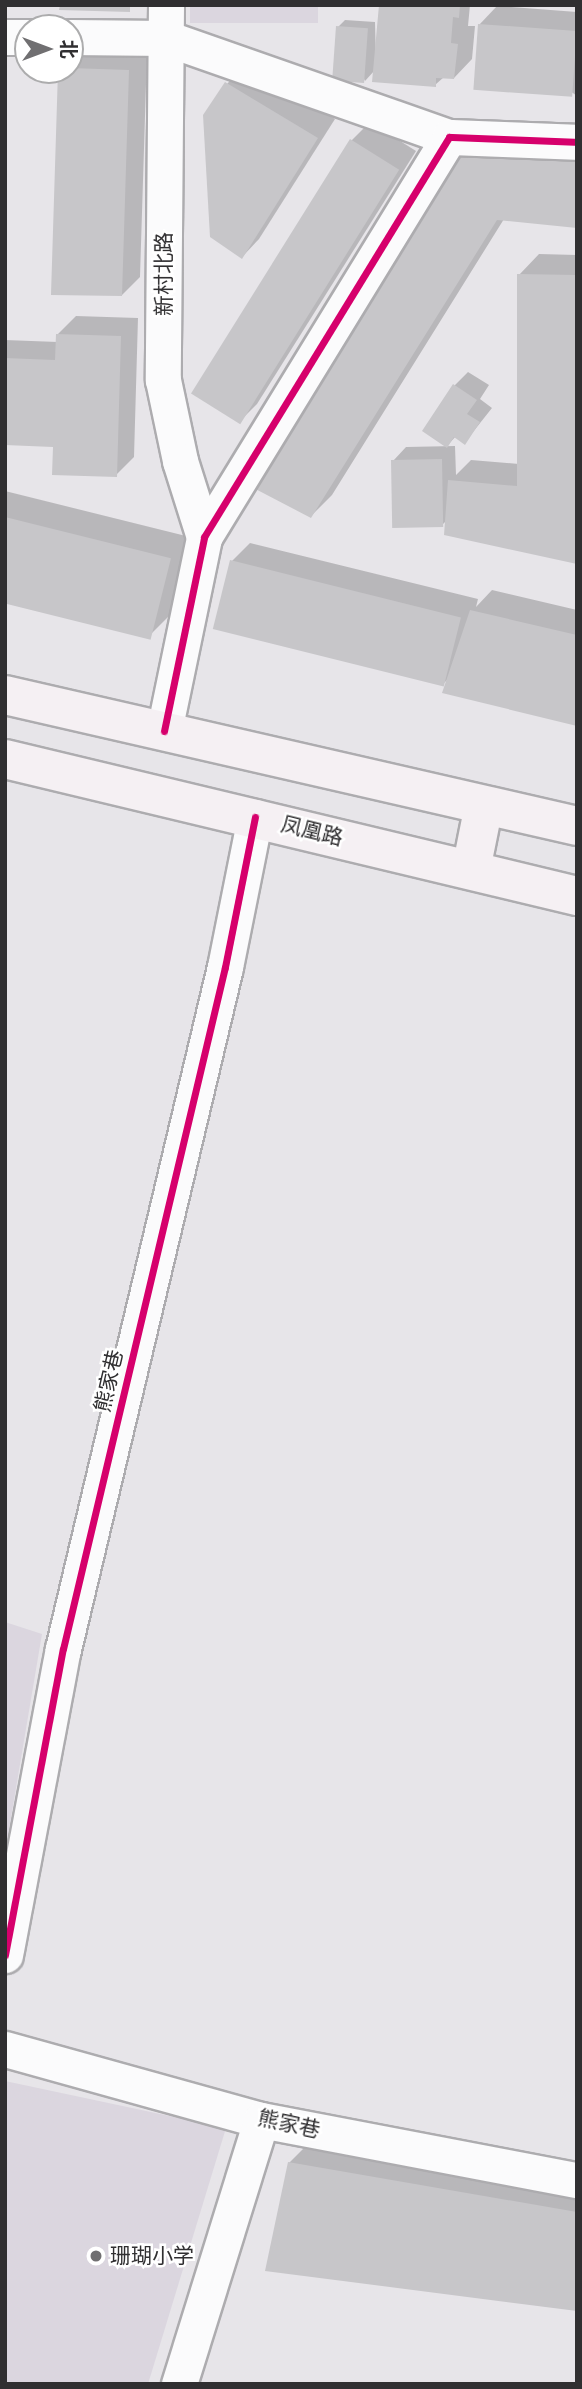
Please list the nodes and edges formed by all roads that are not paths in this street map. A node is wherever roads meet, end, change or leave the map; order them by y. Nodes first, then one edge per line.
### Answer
1 (166, 22) edge
2 (84, 35) edge
3 (449, 137) junction
4 (577, 142) edge
5 (204, 537) junction
6 (5, 695) edge
7 (164, 731) junction
8 (5, 760) edge
9 (484, 805) junction
10 (255, 817) junction
11 (577, 826) edge
12 (471, 870) junction
13 (577, 896) edge
14 (5, 1955) edge
15 (5, 2049) edge
16 (261, 2120) junction
17 (577, 2180) edge
18 (179, 2384) edge

1 - 2 street
1 - 3 street
1 - 5 street, 新村北路
3 - 4 street
3 - 5 street
5 - 7 street
6 - 7 main road
7 - 9 main road
8 - 10 main road, 凤凰路
9 - 11 main road
9 - 12 main road
10 - 12 main road, 凤凰路
10 - 14 street, 熊家巷
12 - 13 main road, 凤凰路
15 - 16 street, 熊家巷
16 - 17 street, 熊家巷
16 - 18 street

